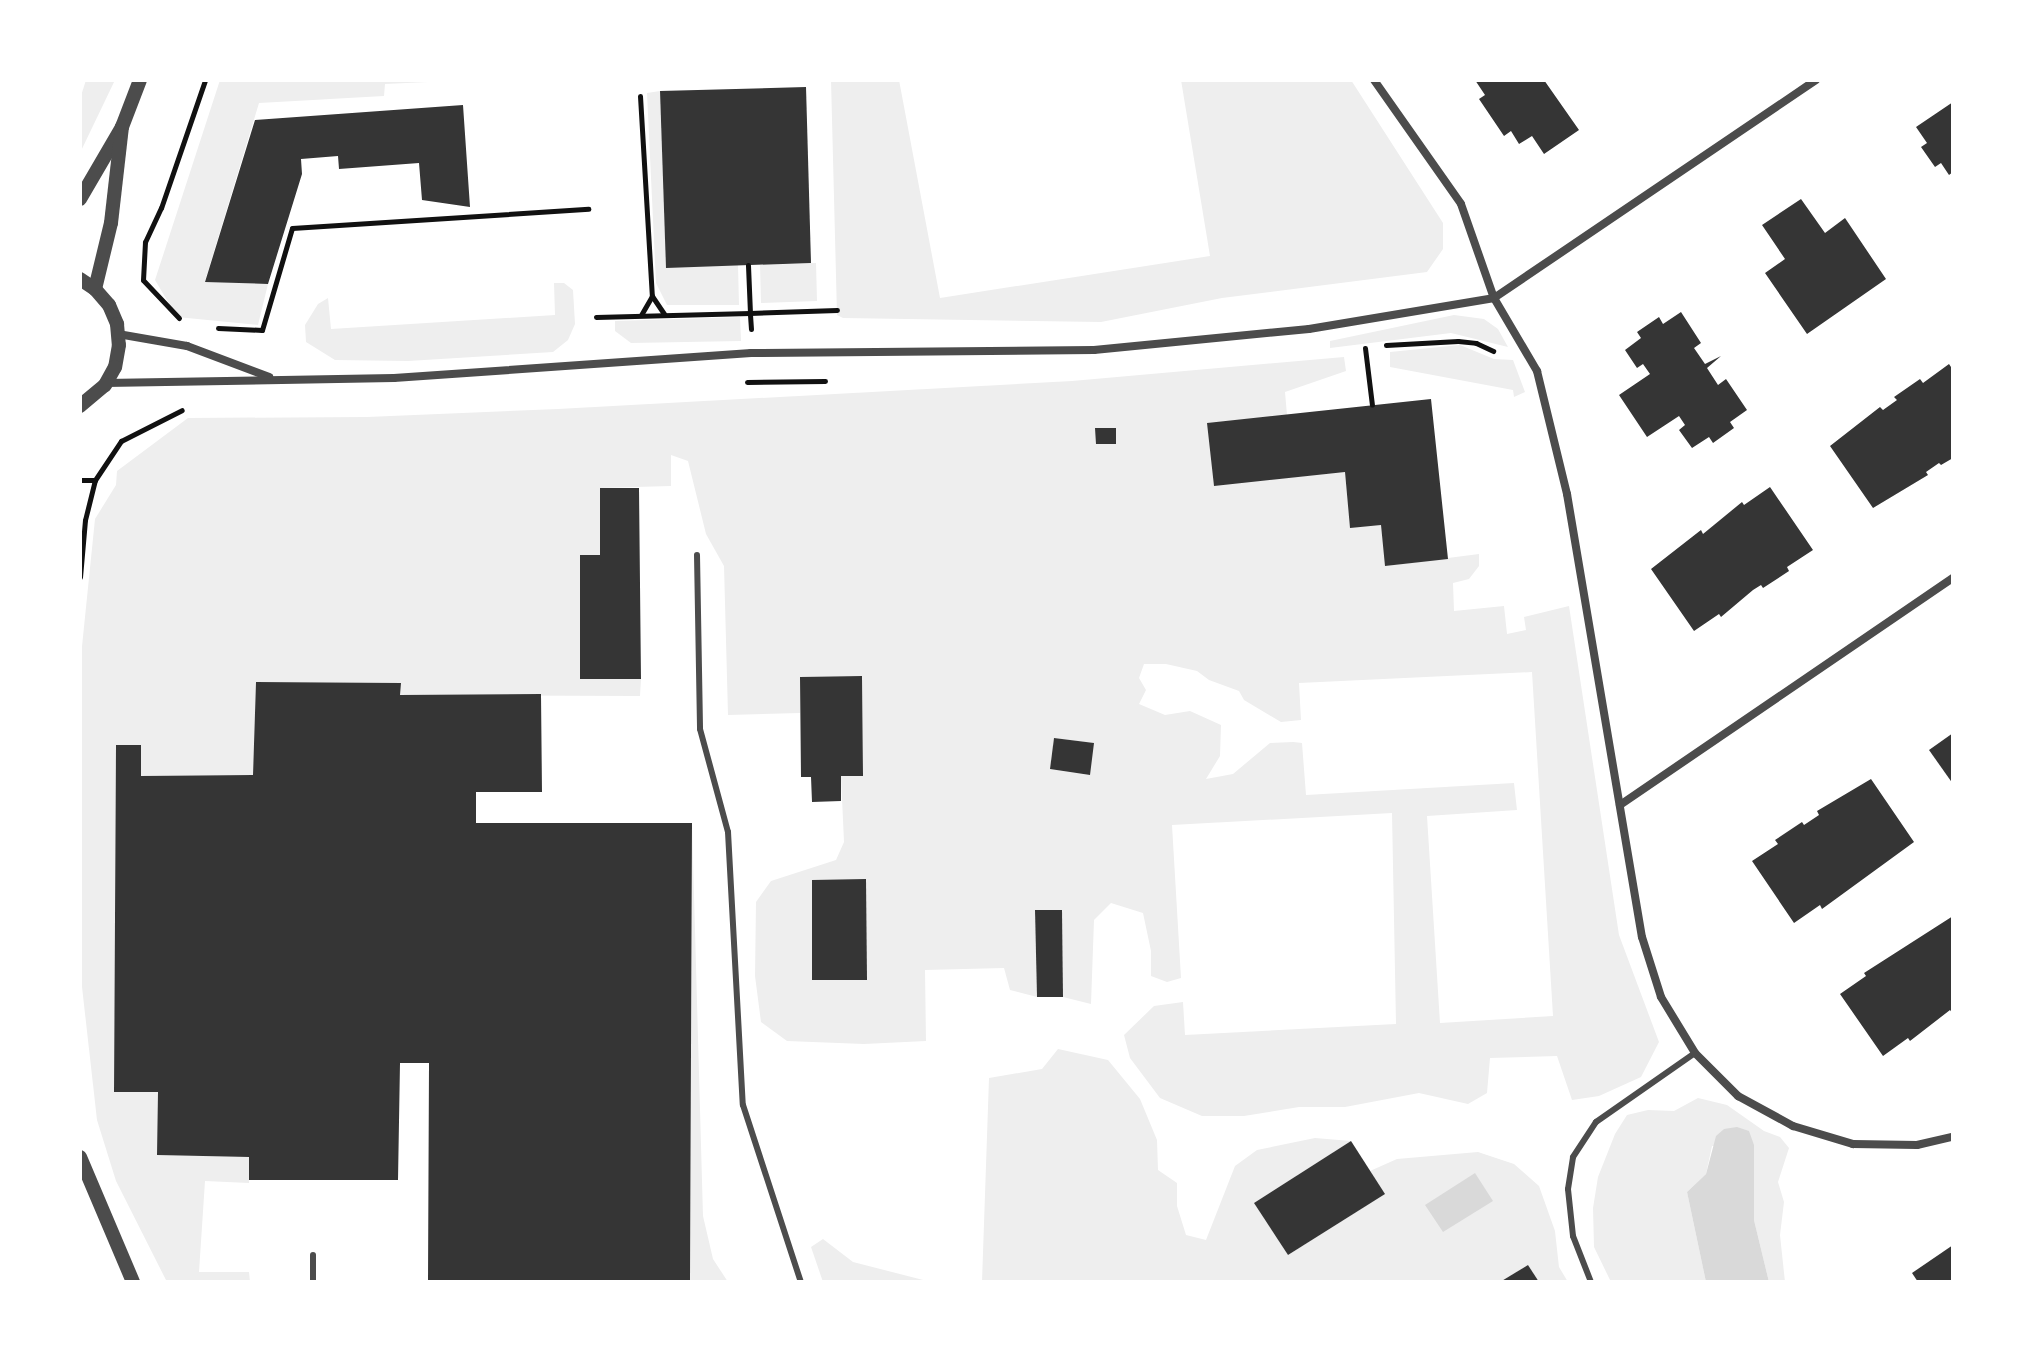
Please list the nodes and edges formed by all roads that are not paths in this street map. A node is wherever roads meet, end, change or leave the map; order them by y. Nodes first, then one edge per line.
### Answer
1 (140, 80) edge
2 (1374, 80) edge
3 (1816, 80) edge
4 (122, 127) junction
5 (80, 199) edge
6 (80, 279) edge
7 (95, 289) junction
8 (1494, 298) junction
9 (118, 334) junction
10 (273, 379) junction
11 (106, 383) junction
12 (80, 406) edge
13 (697, 555) dead end
14 (1953, 578) edge
15 (1620, 805) junction
16 (1695, 1053) junction
17 (1953, 1137) edge
18 (80, 1157) edge
19 (313, 1255) dead end
20 (133, 1282) edge
21 (313, 1282) edge
22 (801, 1282) edge
23 (1591, 1282) edge

1 - 4 street
2 - 8 street
3 - 8 street
4 - 5 street
4 - 7 street
6 - 7 street
7 - 9 street
8 - 10 street
8 - 15 street
9 - 10 street
9 - 11 street
10 - 11 street
11 - 12 street
13 - 22 lane
14 - 15 street
15 - 16 street
16 - 17 street
16 - 23 lane
18 - 20 street
19 - 21 lane

